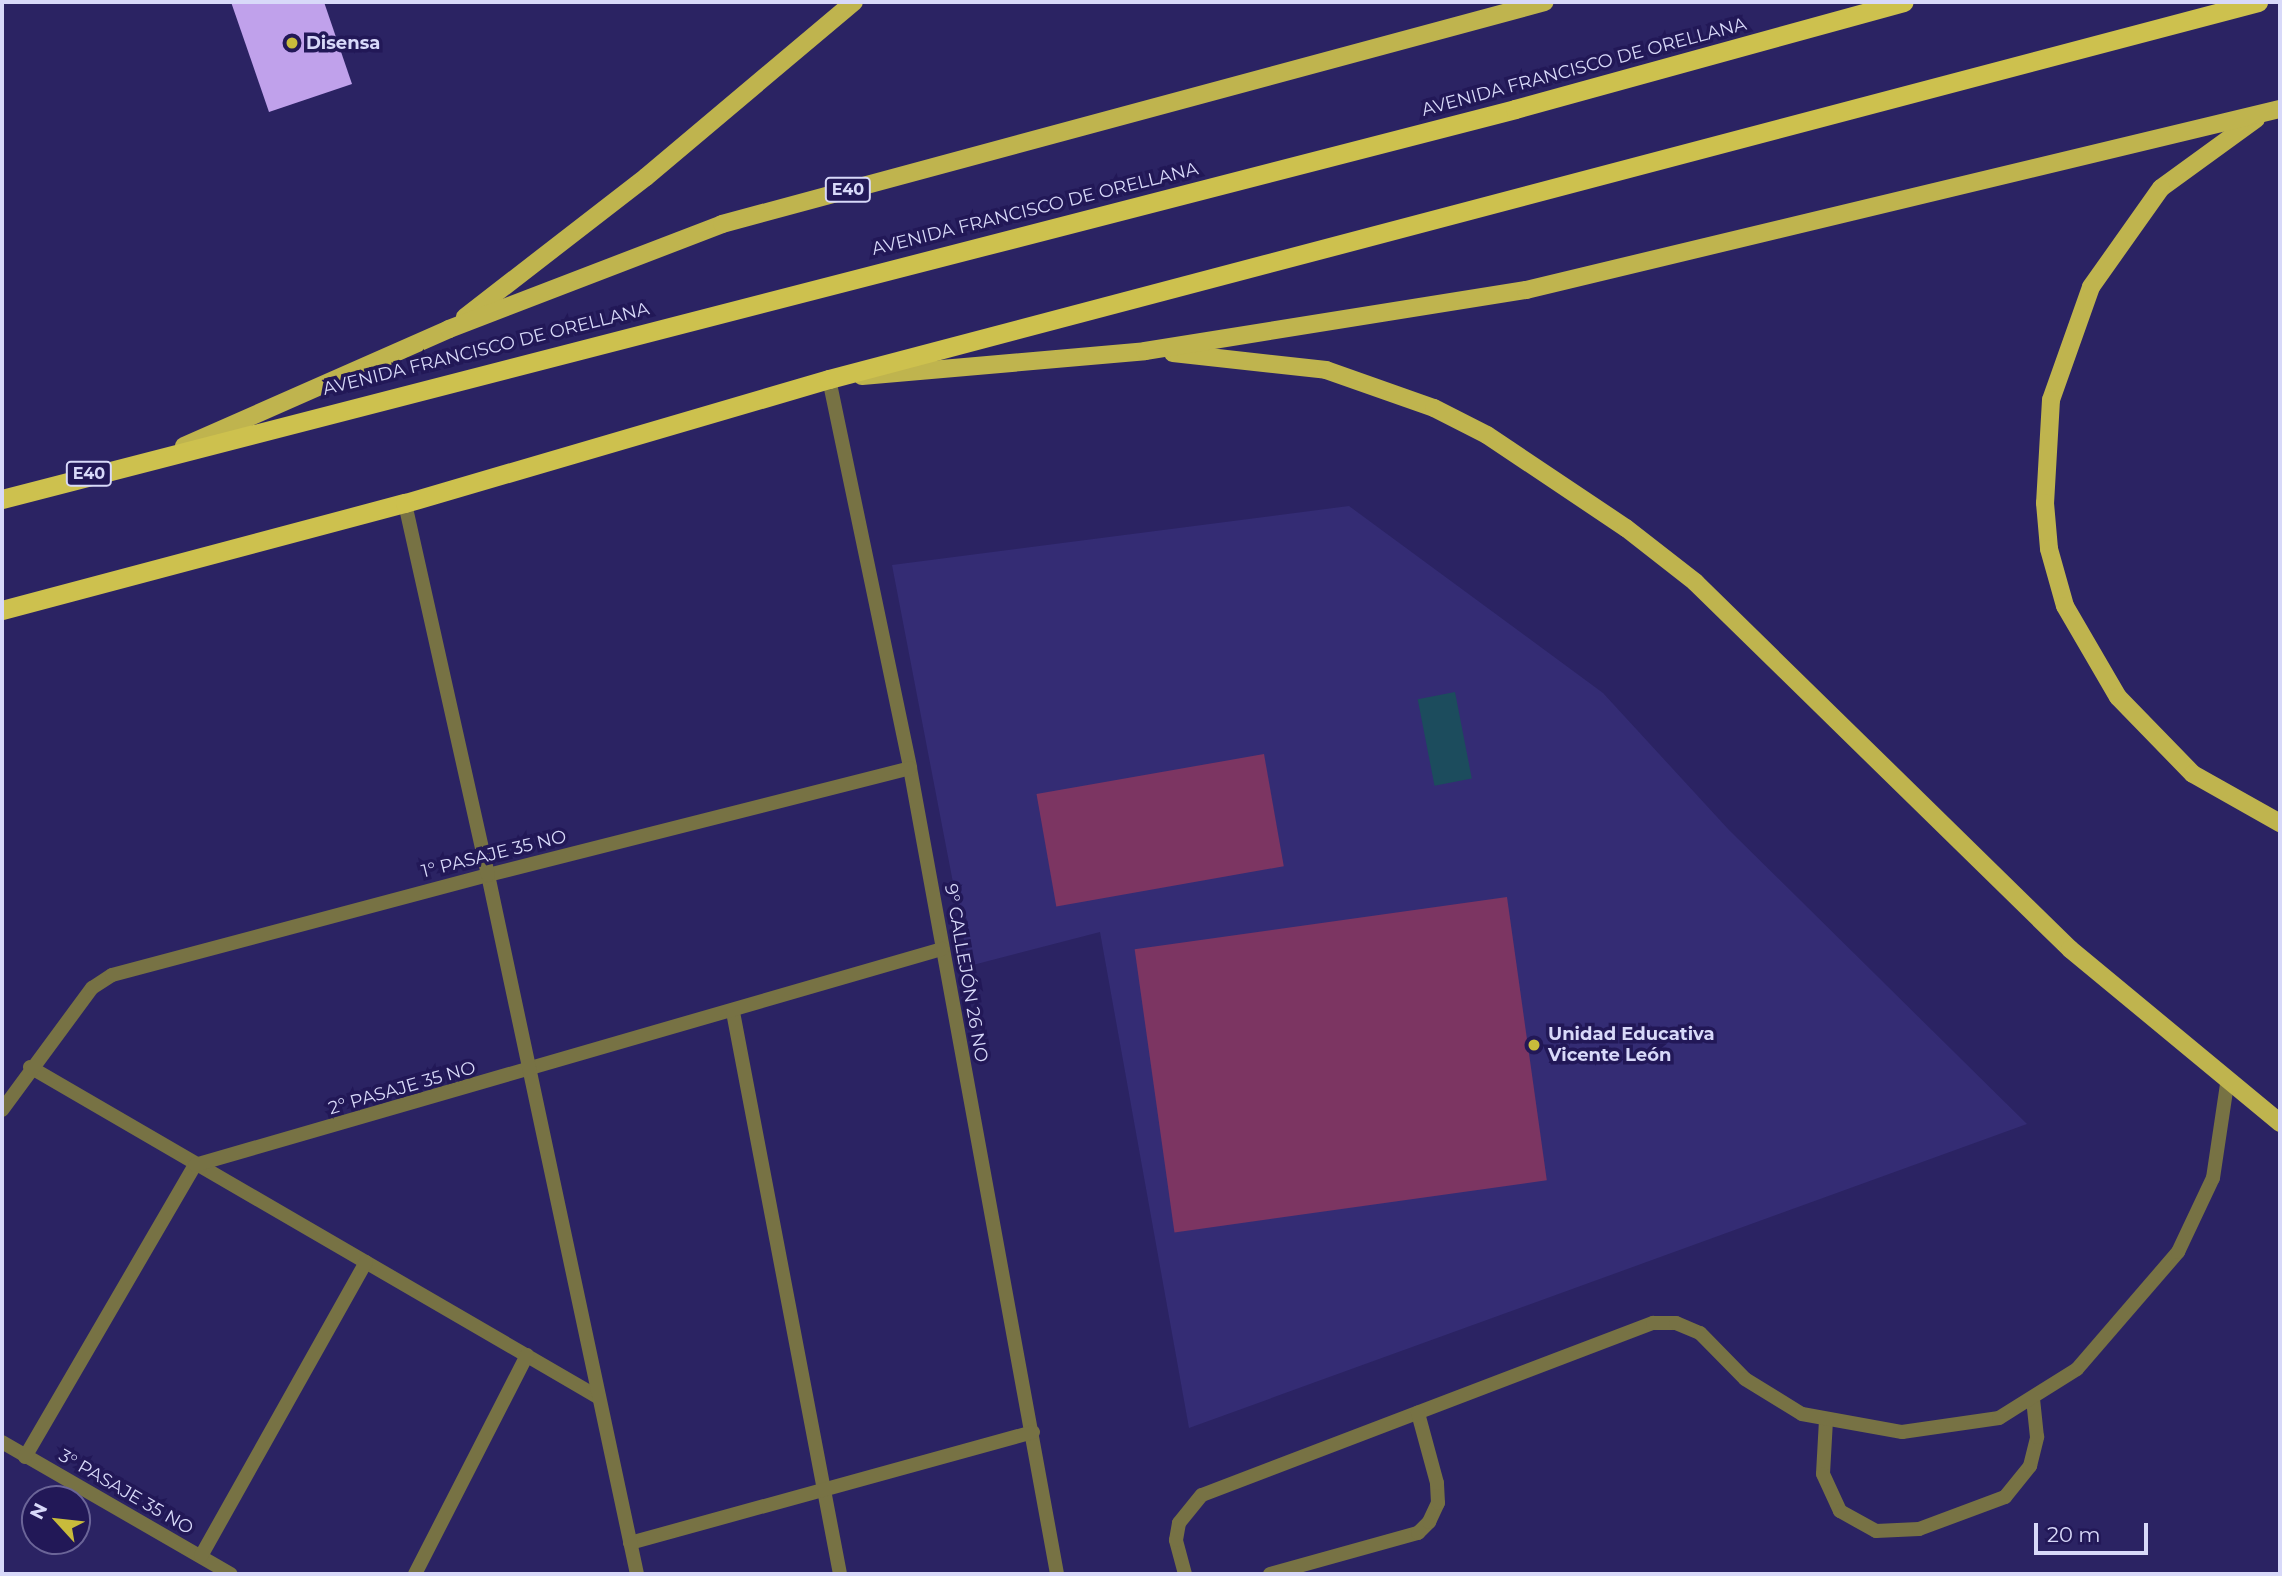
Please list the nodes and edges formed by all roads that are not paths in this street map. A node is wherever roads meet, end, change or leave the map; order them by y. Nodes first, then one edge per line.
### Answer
1 (854, 2) edge
2 (1545, 2) edge
3 (1904, 2) edge
4 (2258, 2) edge
5 (2280, 109) edge
6 (2262, 114) junction
7 (449, 329) junction
8 (1145, 351) junction
9 (829, 379) junction
10 (176, 449) junction
11 (2, 499) edge
12 (405, 503) junction
13 (2, 610) edge
14 (910, 768) junction
15 (2280, 823) edge
16 (488, 875) junction
17 (942, 949) junction
18 (733, 1012) junction
19 (30, 1067) junction
20 (527, 1073) junction
21 (2227, 1084) junction
22 (2, 1110) edge
23 (2280, 1124) edge
24 (195, 1165) junction
25 (366, 1262) junction
26 (527, 1355) junction
27 (598, 1397) junction
28 (2033, 1401) junction
29 (1418, 1413) junction
30 (1826, 1420) junction
31 (1032, 1432) junction
32 (2, 1443) edge
33 (25, 1457) junction
34 (823, 1488) junction
35 (630, 1543) junction
36 (201, 1556) junction
37 (232, 1574) edge
38 (415, 1574) edge
39 (637, 1574) edge
40 (840, 1574) edge
41 (1057, 1574) edge
42 (1185, 1574) edge
43 (1270, 1574) edge

1 - 7 main road
2 - 7 main road, AVENIDA FRANCISCO DE ORELLANA / E40
3 - 10 highway, AVENIDA FRANCISCO DE ORELLANA
4 - 9 highway
5 - 6 main road
6 - 8 main road
6 - 15 main road
7 - 10 main road, AVENIDA FRANCISCO DE ORELLANA / E40
8 - 9 main road
8 - 21 main road
9 - 12 highway
9 - 14 street, 9° CALLEJÓN 26 NO
10 - 11 highway, AVENIDA FRANCISCO DE ORELLANA / E40
12 - 13 highway
12 - 16 street
14 - 16 street, 1° PASAJE 35 NO
14 - 17 street, 9° CALLEJÓN 26 NO
16 - 19 street, 1° PASAJE 35 NO
16 - 20 street
17 - 18 street, 2° PASAJE 35 NO
17 - 31 street, 9° CALLEJÓN 26 NO
18 - 20 street, 2° PASAJE 35 NO
18 - 34 street
19 - 22 street
19 - 24 street
20 - 24 street, 2° PASAJE 35 NO
20 - 27 street
21 - 23 main road
21 - 28 street
24 - 25 street
24 - 33 street
25 - 26 street
25 - 36 street
26 - 27 street
26 - 38 street
27 - 35 street
28 - 30 street
28 - 30 street
29 - 30 street
29 - 42 street
29 - 43 street
31 - 34 street
31 - 41 street, 9° CALLEJÓN 26 NO
32 - 33 street, 3° PASAJE 35 NO
33 - 36 street, 3° PASAJE 35 NO
34 - 35 street
34 - 40 street
35 - 39 street
36 - 37 street, 3° PASAJE 35 NO

